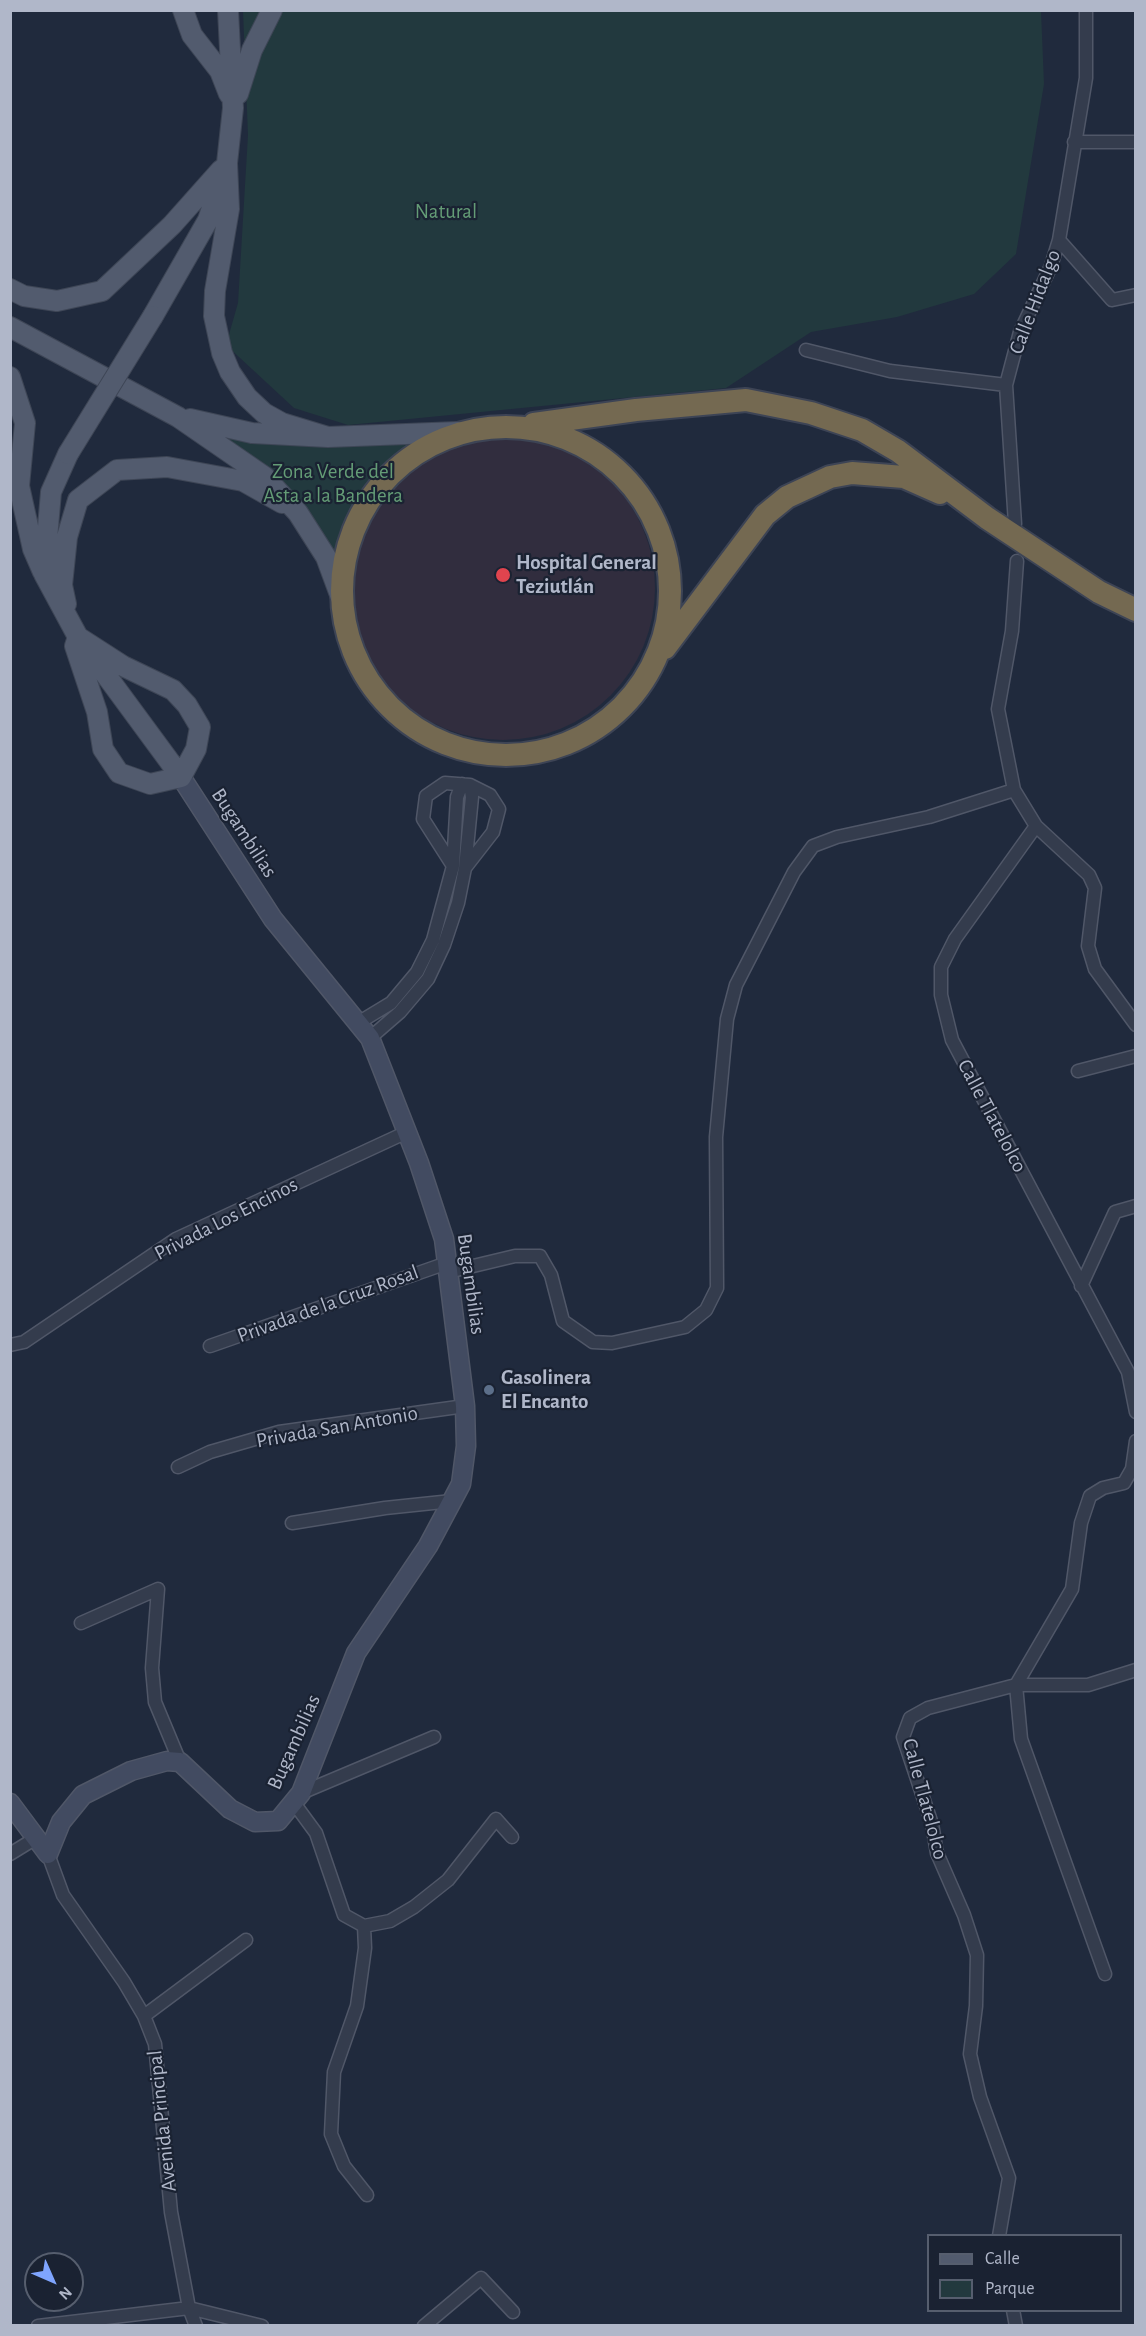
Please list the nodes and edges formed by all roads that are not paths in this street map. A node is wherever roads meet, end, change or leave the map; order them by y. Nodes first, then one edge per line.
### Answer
1 (183, 10) edge
2 (228, 10) edge
3 (273, 10) edge
4 (1086, 10) edge
5 (233, 108) junction
6 (1074, 142) junction
7 (1136, 142) edge
8 (227, 163) junction
9 (1059, 240) junction
10 (10, 290) edge
11 (1136, 295) edge
12 (10, 327) edge
13 (806, 350) dead end
14 (10, 377) edge
15 (1006, 385) junction
16 (178, 417) junction
17 (531, 425) junction
18 (458, 432) junction
19 (328, 437) junction
20 (298, 513) junction
21 (987, 518) junction
22 (1015, 524) dead end
23 (1017, 561) dead end
24 (44, 574) junction
25 (343, 603) junction
26 (1136, 610) edge
27 (74, 629) junction
28 (654, 663) junction
29 (182, 777) junction
30 (466, 784) junction
31 (1014, 790) junction
32 (1036, 826) junction
33 (459, 867) junction
34 (358, 1023) junction
35 (1136, 1024) edge
36 (370, 1038) junction
37 (1136, 1056) edge
38 (1078, 1071) dead end
39 (406, 1132) junction
40 (1136, 1206) edge
41 (447, 1267) junction
42 (1081, 1286) junction
43 (10, 1346) edge
44 (210, 1346) dead end
45 (465, 1406) junction
46 (1136, 1412) edge
47 (1136, 1442) edge
48 (178, 1467) dead end
49 (452, 1501) junction
50 (292, 1523) dead end
51 (81, 1623) dead end
52 (1136, 1670) edge
53 (1016, 1685) junction
54 (434, 1737) dead end
55 (180, 1762) junction
56 (297, 1798) junction
57 (10, 1803) edge
58 (512, 1837) dead end
59 (36, 1838) junction
60 (10, 1854) edge
61 (48, 1854) junction
62 (364, 1926) junction
63 (246, 1940) dead end
64 (1106, 1974) dead end
65 (144, 2016) junction
66 (367, 2195) dead end
67 (999, 2234) edge
68 (189, 2308) junction
69 (513, 2312) dead end
70 (38, 2325) edge
71 (196, 2325) edge
72 (262, 2325) edge
73 (424, 2325) edge

1 - 5 main road
2 - 5 main road
3 - 5 main road
4 - 6 street, Calle Hidalgo
5 - 8 main road
6 - 7 street
6 - 9 street, Calle Hidalgo
8 - 10 main road
8 - 19 main road
8 - 24 main road, bridge
9 - 11 street
9 - 15 street, Calle Hidalgo
12 - 16 main road
13 - 15 street
14 - 24 main road
15 - 22 street, Calle Hidalgo
16 - 19 main road
16 - 20 main road
17 - 18 highway
17 - 21 highway
17 - 28 highway
18 - 19 main road
18 - 25 highway
20 - 25 main road
20 - 27 main road
21 - 26 highway
21 - 28 highway
23 - 31 street
24 - 27 main road
25 - 28 highway
27 - 29 main road
27 - 29 main road
27 - 29 main road
29 - 34 main road, Bugambilias
30 - 33 street
30 - 33 street
30 - 33 street
31 - 32 street
31 - 41 street, Privada de la Cruz Rosal
32 - 35 street
32 - 42 street, Calle Tlatelolco
33 - 34 street
33 - 36 street
34 - 36 main road, Bugambilias
36 - 39 main road, Bugambilias
37 - 38 street
39 - 41 main road, Bugambilias
39 - 43 street, Privada Los Encinos
40 - 42 street
41 - 44 street, Privada de la Cruz Rosal
41 - 45 main road, Bugambilias
42 - 46 street, Calle Tlatelolco
45 - 48 street, Privada San Antonio
45 - 49 main road, Bugambilias
47 - 53 street
49 - 50 street
49 - 56 main road, Bugambilias
51 - 55 street
52 - 53 street, Calle Tlatelolco
53 - 64 street
53 - 67 street, Calle Tlatelolco
54 - 56 street
55 - 56 main road, Bugambilias
55 - 61 main road
56 - 62 street
57 - 59 main road
58 - 62 street
59 - 60 street
59 - 61 main road
61 - 65 street, Avenida Principal
62 - 66 street
63 - 65 street
65 - 68 street, Avenida Principal
68 - 70 street
68 - 71 street, Avenida Principal
68 - 72 street
69 - 73 street

